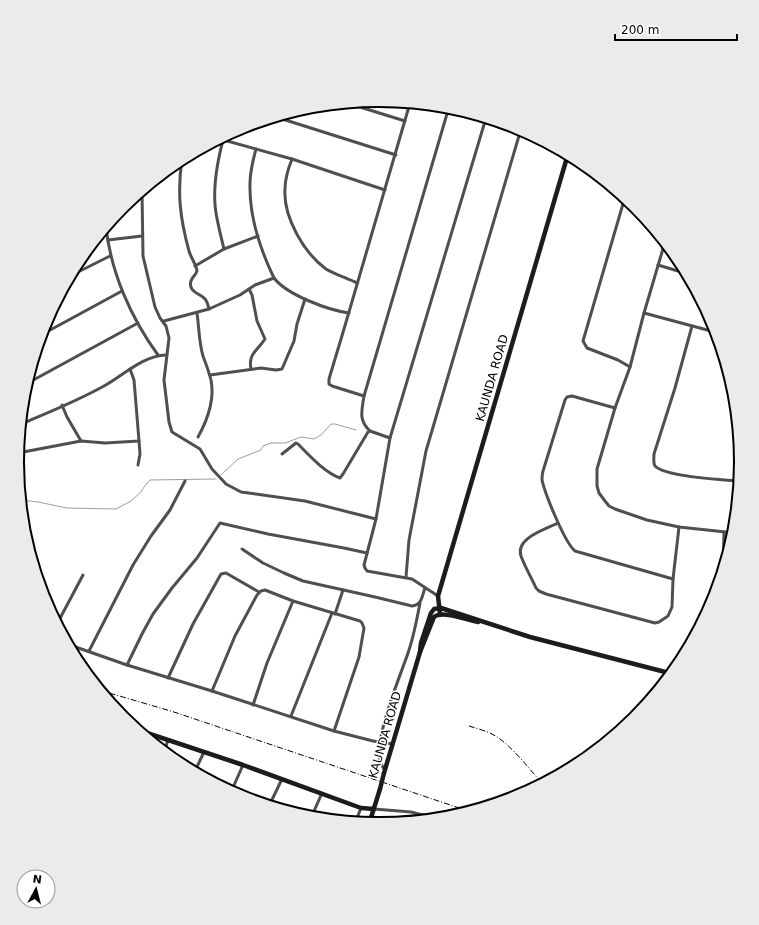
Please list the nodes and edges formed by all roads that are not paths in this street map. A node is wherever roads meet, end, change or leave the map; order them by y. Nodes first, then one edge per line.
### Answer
1 (362, 108) edge
2 (408, 108) edge
3 (446, 113) edge
4 (285, 120) edge
5 (405, 121) junction
6 (485, 123) edge
7 (519, 135) edge
8 (228, 141) edge
9 (221, 145) edge
10 (256, 149) junction
11 (396, 155) junction
12 (292, 159) junction
13 (566, 160) edge
14 (181, 168) edge
15 (385, 190) junction
16 (142, 198) edge
17 (623, 204) edge
18 (107, 234) edge
19 (142, 236) junction
20 (258, 236) junction
21 (108, 240) junction
22 (663, 248) edge
23 (224, 249) junction
24 (110, 256) junction
25 (658, 265) junction
26 (195, 266) junction
27 (81, 271) edge
28 (679, 271) edge
29 (274, 278) junction
30 (357, 283) junction
31 (249, 289) junction
32 (122, 291) junction
33 (305, 299) junction
34 (209, 309) junction
35 (197, 313) junction
36 (349, 313) junction
37 (644, 313) junction
38 (164, 321) junction
39 (138, 323) junction
40 (692, 326) junction
41 (49, 330) edge
42 (710, 331) edge
43 (158, 355) junction
44 (166, 355) junction
45 (630, 367) junction
46 (130, 369) junction
47 (251, 369) junction
48 (210, 375) junction
49 (34, 380) edge
50 (364, 396) junction
51 (62, 406) junction
52 (615, 408) junction
53 (26, 422) edge
54 (370, 431) junction
55 (198, 436) dead end
56 (390, 438) junction
57 (81, 441) junction
58 (139, 441) junction
59 (24, 452) edge
60 (282, 454) dead end
61 (138, 465) dead end
62 (734, 480) edge
63 (185, 481) dead end
64 (376, 519) junction
65 (558, 523) junction
66 (679, 527) junction
67 (724, 532) junction
68 (728, 532) edge
69 (242, 549) dead end
70 (367, 553) junction
71 (724, 553) edge
72 (83, 574) dead end
73 (406, 577) junction
74 (673, 579) junction
75 (425, 588) junction
76 (344, 590) junction
77 (259, 592) junction
78 (438, 596) junction
79 (293, 601) junction
80 (420, 603) junction
81 (438, 608) junction
82 (445, 612) junction
83 (333, 613) junction
84 (440, 614) junction
85 (60, 617) edge
86 (76, 647) edge
87 (89, 651) junction
88 (420, 652) junction
89 (127, 665) junction
90 (667, 672) edge
91 (168, 678) junction
92 (212, 691) junction
93 (253, 705) junction
94 (291, 716) junction
95 (334, 732) junction
96 (150, 734) edge
97 (168, 740) junction
98 (380, 742) junction
99 (393, 744) junction
100 (166, 747) edge
101 (204, 752) junction
102 (242, 765) junction
103 (197, 767) edge
104 (385, 771) junction
105 (282, 779) junction
106 (233, 786) edge
107 (322, 793) junction
108 (271, 801) edge
109 (360, 808) junction
110 (374, 809) junction
111 (314, 812) edge
112 (423, 815) edge
113 (357, 817) edge
114 (372, 818) edge

1 - 5 street
2 - 5 street
3 - 50 street
4 - 11 street
5 - 11 street
6 - 56 street
7 - 73 street
8 - 10 street
9 - 23 street
10 - 12 street
10 - 20 street
11 - 15 street
12 - 15 street
12 - 30 street
13 - 78 street, KAUNDA ROAD
14 - 26 street
15 - 30 street
16 - 19 street
17 - 45 street
18 - 21 street
19 - 21 street
19 - 38 street
20 - 23 street
20 - 29 street
21 - 24 street
22 - 25 street
23 - 26 street
24 - 27 street
24 - 32 street
25 - 28 street
25 - 37 street
26 - 34 street
29 - 31 street
29 - 33 street
30 - 36 street
31 - 34 street
31 - 47 street
32 - 39 street
32 - 41 street
33 - 36 street
33 - 47 street
34 - 35 street
35 - 38 street
35 - 48 street
36 - 50 street
37 - 40 street
37 - 45 street
38 - 44 street
39 - 43 street
39 - 49 street
40 - 42 street
40 - 62 street
43 - 44 street
43 - 46 street
44 - 64 street
45 - 52 street
46 - 51 street
46 - 58 street
47 - 48 street
48 - 55 street
50 - 54 street
51 - 53 street
51 - 57 street
52 - 65 street
52 - 66 street
54 - 56 street
54 - 60 street
56 - 64 street
57 - 58 street
57 - 59 street
58 - 61 street
63 - 87 street
64 - 70 street
65 - 74 street
65 - 74 street
66 - 67 street
66 - 74 street
67 - 68 street
67 - 71 street
69 - 76 street
70 - 73 street
70 - 89 street
72 - 85 street
73 - 75 street
75 - 78 street
75 - 80 street
76 - 80 street
76 - 83 street
77 - 79 street
77 - 91 street
77 - 92 street
78 - 81 street, KAUNDA ROAD
79 - 83 street
79 - 93 street
80 - 98 street
81 - 82 street
81 - 84 street, KAUNDA ROAD
81 - 88 street, KAUNDA ROAD
82 - 84 street
82 - 90 street
83 - 94 street
83 - 95 street
84 - 88 street, KAUNDA ROAD
86 - 87 street
87 - 89 street
88 - 99 street, KAUNDA ROAD
89 - 91 street
91 - 92 street
92 - 93 street
93 - 94 street
94 - 95 street
95 - 98 street
96 - 97 street
97 - 100 street
97 - 101 street
98 - 99 street
98 - 104 street
99 - 104 street, KAUNDA ROAD
101 - 102 street
101 - 103 street
102 - 105 street
102 - 106 street
104 - 110 street, KAUNDA ROAD, bridge
105 - 107 street
105 - 108 street
107 - 109 street
107 - 111 street
109 - 110 street
109 - 113 street
110 - 112 street
110 - 114 street, KAUNDA ROAD

